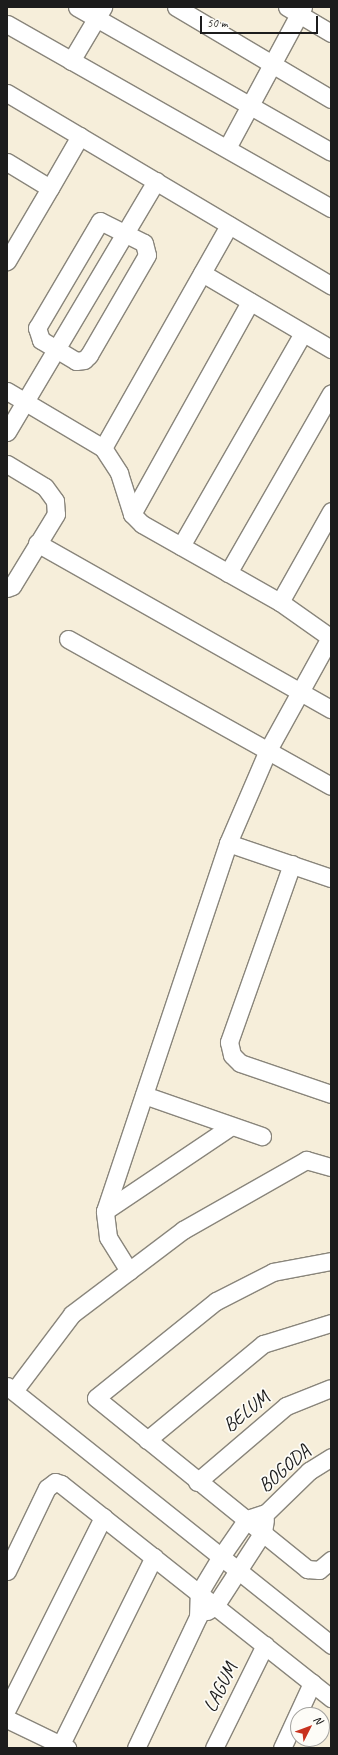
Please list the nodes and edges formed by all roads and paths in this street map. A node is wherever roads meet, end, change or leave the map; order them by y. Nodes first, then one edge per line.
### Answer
1 (77, 7) edge
2 (176, 7) edge
3 (296, 9) edge
4 (99, 12) edge
5 (7, 24) edge
6 (331, 33) edge
7 (71, 61) junction
8 (273, 63) junction
9 (7, 93) edge
10 (331, 99) edge
11 (250, 105) junction
12 (80, 136) junction
13 (227, 148) junction
14 (331, 152) edge
15 (7, 162) edge
16 (156, 181) junction
17 (50, 188) junction
18 (331, 208) edge
19 (229, 225) junction
20 (125, 231) junction
21 (7, 261) edge
22 (202, 274) junction
23 (331, 285) edge
24 (250, 302) junction
25 (303, 333) junction
26 (56, 349) junction
27 (331, 349) edge
28 (7, 391) edge
29 (331, 393) edge
30 (26, 401) junction
31 (7, 432) edge
32 (103, 448) junction
33 (7, 464) edge
34 (331, 511) edge
35 (132, 514) junction
36 (38, 543) junction
37 (181, 546) junction
38 (228, 573) junction
39 (7, 588) edge
40 (280, 602) junction
41 (331, 637) edge
42 (68, 639) dead end
43 (299, 692) junction
44 (331, 709) edge
45 (268, 750) junction
46 (331, 786) edge
47 (228, 843) junction
48 (292, 864) junction
49 (331, 878) edge
50 (331, 1094) edge
51 (144, 1096) junction
52 (230, 1128) junction
53 (262, 1136) dead end
54 (331, 1167) edge
55 (105, 1211) junction
56 (331, 1261) edge
57 (129, 1271) junction
58 (331, 1323) edge
59 (331, 1388) edge
60 (11, 1389) edge
61 (147, 1440) junction
62 (331, 1457) edge
63 (197, 1482) junction
64 (266, 1513) junction
65 (103, 1517) junction
66 (246, 1519) junction
67 (263, 1532) junction
68 (154, 1557) junction
69 (220, 1558) junction
70 (331, 1560) edge
71 (7, 1571) edge
72 (237, 1572) junction
73 (199, 1593) junction
74 (215, 1606) junction
75 (198, 1617) junction
76 (265, 1645) junction
77 (331, 1645) edge
78 (312, 1683) junction
79 (331, 1698) edge
80 (7, 1709) edge
81 (7, 1719) edge
82 (64, 1746) edge
83 (136, 1748) edge
84 (214, 1748) edge
85 (282, 1748) edge

1 - 4 street
2 - 8 street
3 - 6 street
3 - 8 street
4 - 7 street
4 - 11 street
5 - 7 street
7 - 13 street
8 - 10 street
8 - 11 street
9 - 12 street
11 - 13 street
11 - 14 street
12 - 16 street
12 - 17 street
13 - 18 street
15 - 17 street
16 - 19 street
16 - 20 street
17 - 21 street
19 - 22 street
19 - 23 street
20 - 26 street
20 - 26 street
20 - 26 street
22 - 24 street
22 - 32 street
24 - 25 street
24 - 35 street
25 - 27 street
25 - 37 street
26 - 30 street
28 - 30 street
29 - 38 street
30 - 31 street
30 - 32 street
32 - 35 street
33 - 36 street
34 - 40 street
35 - 37 street
36 - 39 street
36 - 43 street
37 - 38 street
38 - 40 street
40 - 41 street
41 - 43 street
42 - 45 street
43 - 44 street
43 - 45 street
45 - 46 street
45 - 47 street
47 - 48 street
47 - 51 street
48 - 49 street
48 - 50 street
51 - 52 street
51 - 55 street
52 - 53 street
52 - 55 street
54 - 57 street
55 - 57 street
56 - 61 street
57 - 60 street
58 - 61 street
59 - 63 street, BELUM
60 - 69 street
61 - 63 street
62 - 64 street, BOGODA
63 - 66 street
64 - 66 street, BOGODA
64 - 67 street, BOGODA
65 - 68 street
65 - 71 street
65 - 80 street
66 - 67 street
66 - 69 street
67 - 70 street
67 - 72 street, BOGODA
68 - 73 street
68 - 82 street
69 - 72 street
69 - 73 street
72 - 74 street, BOGODA
72 - 77 street
73 - 74 street
73 - 75 street
74 - 75 street
74 - 76 street
75 - 83 street
76 - 78 street
76 - 84 street, LAGUM
78 - 79 street
78 - 85 street
81 - 82 street

